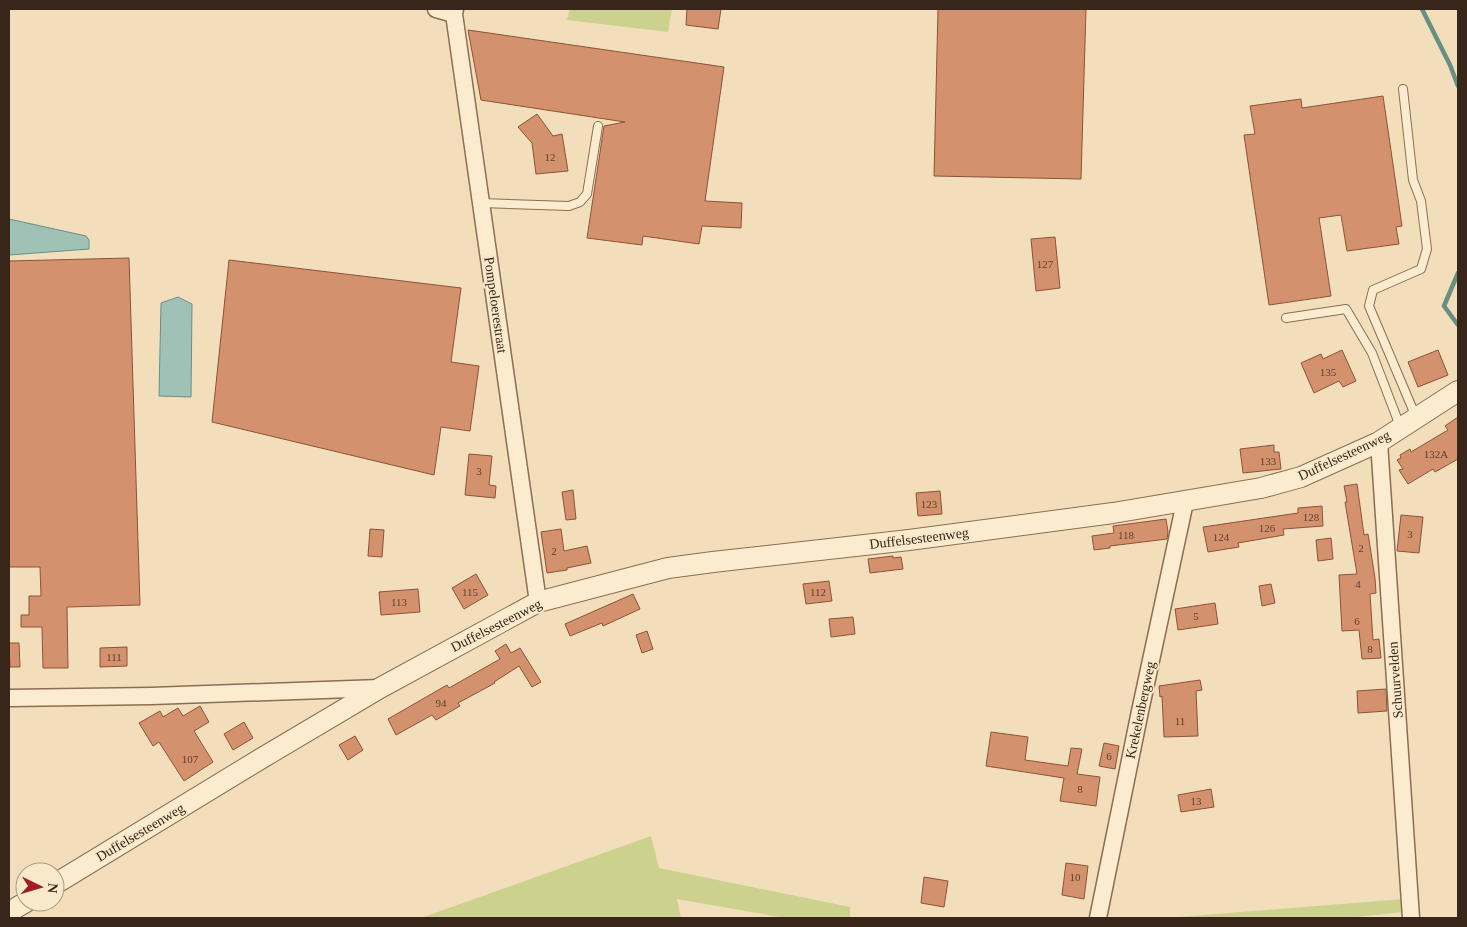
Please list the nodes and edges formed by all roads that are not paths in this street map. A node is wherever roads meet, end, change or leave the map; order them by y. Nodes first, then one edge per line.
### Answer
1 (436, 9) edge
2 (454, 11) edge
3 (1403, 89) dead end
4 (598, 126) dead end
5 (481, 203) junction
6 (1286, 318) dead end
7 (1458, 391) edge
8 (1409, 423) junction
9 (1379, 442) junction
10 (1186, 502) junction
11 (538, 602) junction
12 (380, 688) junction
13 (9, 698) edge
14 (65, 878) edge
15 (1098, 918) edge
16 (1411, 918) edge

1 - 2 street
2 - 5 street, Pompeloerestraat
3 - 8 lane
4 - 5 lane
5 - 11 street, Pompeloerestraat
6 - 8 lane
7 - 8 street, Duffelsesteenweg
8 - 9 street, Duffelsesteenweg
9 - 10 street, Duffelsesteenweg
9 - 16 street, Schuurvelden
10 - 11 street, Duffelsesteenweg
10 - 15 street, Krekelenbergweg
11 - 12 street, Duffelsesteenweg
12 - 13 street, Duffelsesteenweg
12 - 14 street, Duffelsesteenweg

